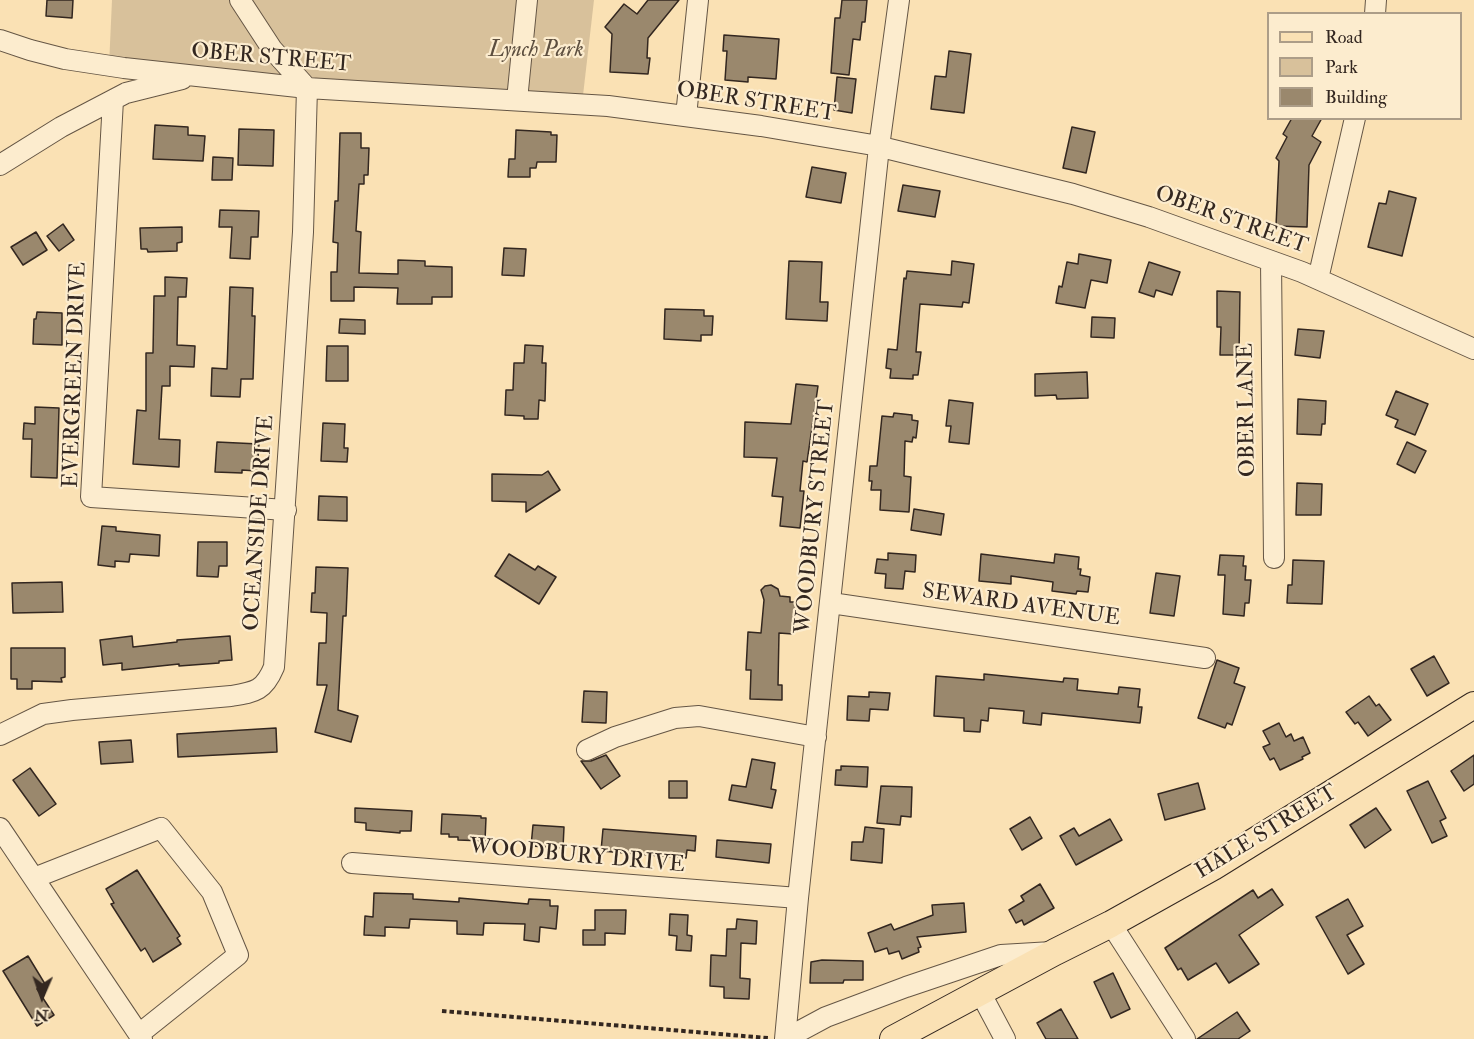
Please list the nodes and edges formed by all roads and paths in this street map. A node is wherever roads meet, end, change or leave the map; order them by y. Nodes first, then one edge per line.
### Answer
1 (240, 0) edge
2 (527, 0) edge
3 (698, 0) edge
4 (899, 0) edge
5 (0, 40) edge
6 (196, 76) junction
7 (307, 88) junction
8 (113, 100) junction
9 (517, 100) junction
10 (686, 116) junction
11 (1354, 120) edge
12 (879, 147) junction
13 (0, 165) edge
14 (1270, 261) junction
15 (1318, 279) junction
16 (1474, 349) edge
17 (286, 510) junction
18 (1274, 558) dead end
19 (831, 603) junction
20 (1205, 658) dead end
21 (1474, 705) edge
22 (0, 735) edge
23 (816, 736) junction
24 (587, 750) dead end
25 (0, 828) edge
26 (352, 863) dead end
27 (34, 878) junction
28 (798, 898) junction
29 (1111, 924) junction
30 (1055, 952) junction
31 (980, 992) junction
32 (442, 1011) dead end
33 (141, 1036) edge
34 (781, 1039) edge
35 (893, 1039) edge
36 (1005, 1039) edge
37 (1185, 1039) edge

1 - 7 street
2 - 9 street
3 - 10 street
4 - 12 street, WOODBURY STREET
5 - 6 street, OBER STREET
6 - 7 street, OBER STREET
6 - 8 street
7 - 9 street, OBER STREET
7 - 17 street, OCEANSIDE DRIVE
8 - 13 street
8 - 17 street, EVERGREEN DRIVE
9 - 10 street, OBER STREET
10 - 12 street, OBER STREET
11 - 15 street
12 - 14 street, OBER STREET
12 - 19 street, WOODBURY STREET
14 - 15 street, OBER STREET
14 - 18 street, OBER LANE
15 - 16 street, OBER STREET
17 - 22 street, OCEANSIDE DRIVE
19 - 20 street, SEWARD AVENUE
19 - 23 street, WOODBURY STREET
21 - 29 main road, HALE STREET
23 - 24 street
23 - 28 street, WOODBURY STREET
25 - 27 street
26 - 28 street, WOODBURY DRIVE
27 - 33 street
27 - 33 street
28 - 34 street, WOODBURY STREET
29 - 30 main road, HALE STREET
29 - 37 street
30 - 31 main road, HALE STREET
30 - 34 street, HALE STREET
31 - 35 main road, HALE STREET
31 - 36 street
32 - 34 path

